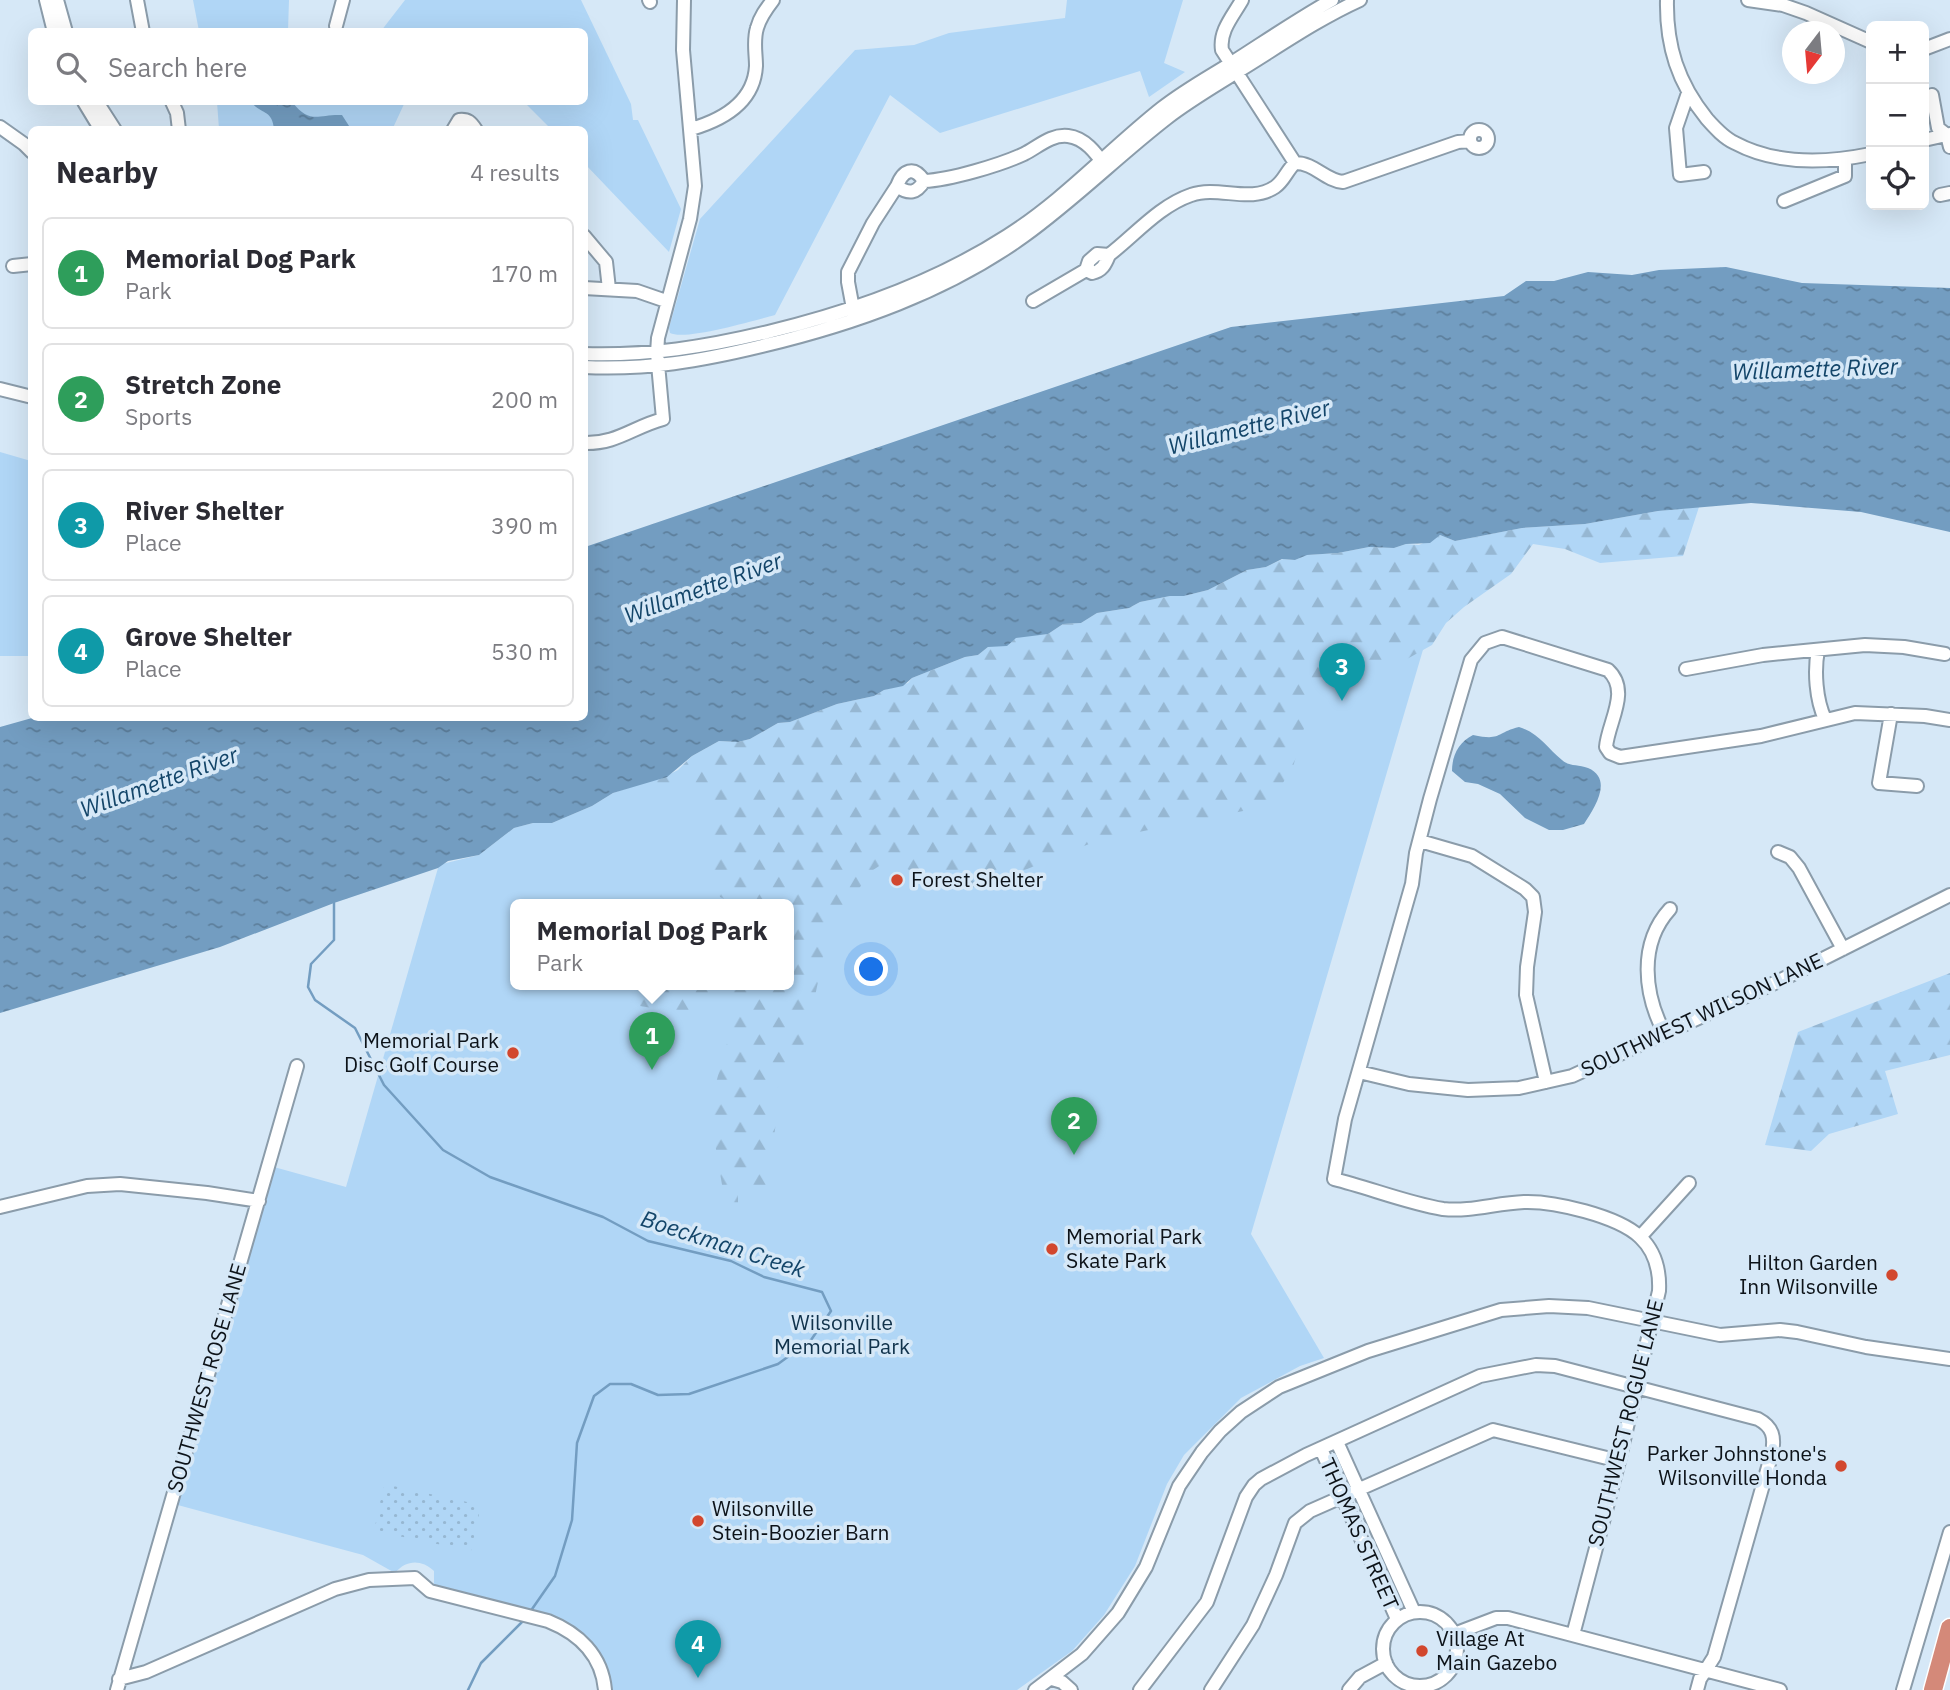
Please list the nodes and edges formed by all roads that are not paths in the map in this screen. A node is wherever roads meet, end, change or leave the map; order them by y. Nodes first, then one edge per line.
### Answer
1 (46, 0) edge
2 (57, 0) edge
3 (137, 0) edge
4 (343, 0) edge
5 (684, 0) edge
6 (773, 0) edge
7 (1242, 0) edge
8 (1360, 0) edge
9 (1667, 0) edge
10 (1748, 0) edge
11 (1339, 3) edge
12 (335, 26) dead end
13 (53, 28) edge
14 (65, 28) edge
15 (142, 28) edge
16 (1950, 39) edge
17 (1866, 40) edge
18 (1929, 47) edge
19 (1234, 68) junction
20 (1688, 93) junction
21 (1932, 95) dead end
22 (86, 105) edge
23 (99, 105) edge
24 (173, 105) edge
25 (99, 126) edge
26 (112, 126) edge
27 (179, 126) edge
28 (455, 126) edge
29 (474, 126) edge
30 (0, 127) edge
31 (691, 129) junction
32 (1949, 139) edge
33 (1929, 140) edge
34 (1470, 141) dead end
35 (28, 148) edge
36 (1866, 155) edge
37 (1845, 159) junction
38 (1296, 163) junction
39 (1104, 165) junction
40 (1704, 172) dead end
41 (1784, 201) dead end
42 (588, 241) edge
43 (28, 264) edge
44 (13, 266) dead end
45 (588, 288) edge
46 (609, 289) junction
47 (666, 301) junction
48 (1033, 301) dead end
49 (855, 315) junction
50 (588, 354) edge
51 (657, 360) junction
52 (588, 367) edge
53 (0, 388) edge
54 (28, 396) edge
55 (588, 443) edge
56 (1818, 650) junction
57 (1945, 654) dead end
58 (1686, 669) dead end
59 (1891, 714) junction
60 (1825, 719) junction
61 (1950, 720) edge
62 (1917, 786) dead end
63 (1420, 841) junction
64 (1778, 852) dead end
65 (1950, 895) edge
66 (1670, 909) dead end
67 (1843, 949) junction
68 (1665, 1034) junction
69 (297, 1066) dead end
70 (1359, 1072) junction
71 (1546, 1082) junction
72 (1689, 1183) dead end
73 (259, 1201) junction
74 (0, 1207) edge
75 (1640, 1237) junction
76 (1653, 1321) junction
77 (1950, 1359) edge
78 (1637, 1388) junction
79 (1337, 1442) junction
80 (1321, 1449) junction
81 (1619, 1461) junction
82 (1358, 1489) junction
83 (1342, 1497) junction
84 (1950, 1532) edge
85 (1414, 1612) junction
86 (1397, 1619) junction
87 (1950, 1628) edge
88 (1454, 1634) junction
89 (1573, 1635) junction
90 (1386, 1663) junction
91 (1706, 1669) junction
92 (1444, 1677) junction
93 (118, 1684) edge
94 (1056, 1685) edge
95 (1934, 1686) edge
96 (1426, 1688) edge
97 (605, 1690) edge
98 (1035, 1690) edge
99 (1071, 1690) edge
100 (1140, 1690) edge
101 (1211, 1690) edge
102 (1349, 1690) edge
103 (1450, 1690) edge
104 (1697, 1690) edge
105 (1780, 1690) edge
106 (1903, 1690) edge

1 - 13 street
2 - 14 street
3 - 15 street
4 - 12 street
5 - 31 street
6 - 31 street
7 - 19 street
8 - 11 street
9 - 20 street
10 - 17 street
11 - 19 street
16 - 18 street
19 - 38 street
19 - 39 street
20 - 37 street
20 - 40 street
21 - 32 street
22 - 25 street
23 - 26 street
24 - 27 street
28 - 29 street
30 - 35 street
31 - 47 street
32 - 33 street
34 - 38 street
36 - 37 street
37 - 41 street
38 - 48 street
39 - 49 street
39 - 49 street
42 - 46 street
43 - 44 street
45 - 46 street
46 - 47 street
47 - 51 street
49 - 51 street
50 - 51 street
51 - 52 street
51 - 55 street
53 - 54 street
56 - 57 street
56 - 58 street
56 - 60 street
59 - 60 street
59 - 61 street
59 - 62 street
60 - 63 street
63 - 70 street
63 - 71 street
64 - 67 street
65 - 67 street, SOUTHWEST WILSON LANE
66 - 68 street
67 - 68 street, SOUTHWEST WILSON LANE
68 - 71 street, SOUTHWEST WILSON LANE
69 - 73 street, SOUTHWEST ROSE LANE
70 - 71 street, SOUTHWEST WILSON LANE
70 - 75 street, SOUTHWEST ROGUE LANE
72 - 75 street
73 - 74 street
73 - 93 street, SOUTHWEST ROSE LANE
75 - 76 street, SOUTHWEST ROGUE LANE
76 - 77 street
76 - 78 street, SOUTHWEST ROGUE LANE
76 - 94 street
78 - 79 street
78 - 81 street, SOUTHWEST ROGUE LANE
78 - 91 street
79 - 80 street
79 - 82 street, THOMAS STREET
80 - 83 street, THOMAS STREET
80 - 100 street
81 - 82 street
81 - 89 street, SOUTHWEST ROGUE LANE
82 - 83 street
82 - 85 street, THOMAS STREET
83 - 86 street, THOMAS STREET
83 - 101 street
84 - 106 street
85 - 86 street
85 - 88 street
86 - 90 street
87 - 95 highway
88 - 89 street
88 - 92 street
89 - 91 street
90 - 96 street
90 - 102 street
91 - 104 street
91 - 105 street
92 - 96 street
92 - 103 street
93 - 97 street
94 - 98 street
94 - 99 street

